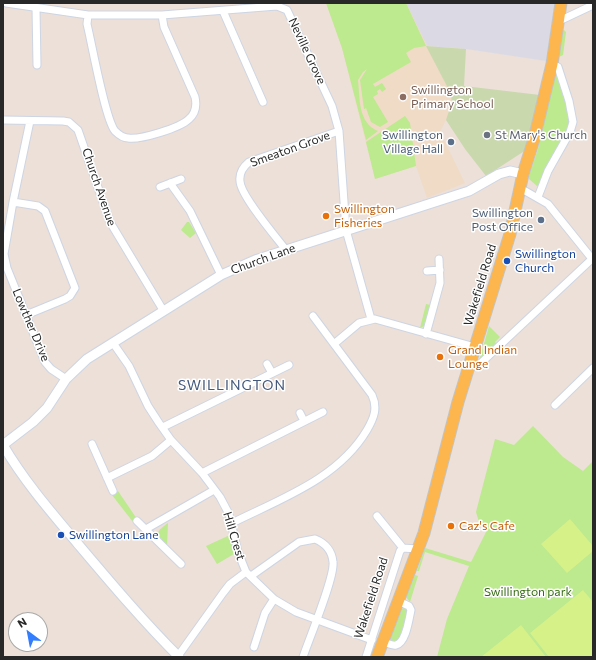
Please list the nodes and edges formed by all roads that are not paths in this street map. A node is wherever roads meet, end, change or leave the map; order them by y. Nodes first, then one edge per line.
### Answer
1 (6, 3) edge
2 (561, 3) edge
3 (593, 5) edge
4 (36, 8) junction
5 (223, 11) junction
6 (88, 15) junction
7 (162, 16) junction
8 (557, 22) junction
9 (552, 64) junction
10 (37, 65) dead end
11 (263, 102) dead end
12 (3, 120) edge
13 (30, 121) junction
14 (339, 131) junction
15 (523, 174) junction
16 (181, 179) dead end
17 (170, 183) junction
18 (160, 187) dead end
19 (520, 188) junction
20 (538, 198) junction
21 (12, 202) junction
22 (346, 230) junction
23 (286, 250) junction
24 (438, 259) dead end
25 (593, 259) edge
26 (440, 270) junction
27 (427, 271) dead end
28 (221, 275) junction
29 (164, 310) junction
30 (26, 315) junction
31 (313, 316) dead end
32 (372, 319) junction
33 (426, 334) junction
34 (113, 342) junction
35 (334, 344) junction
36 (475, 347) junction
37 (267, 364) dead end
38 (289, 365) dead end
39 (475, 367) junction
40 (593, 368) edge
41 (272, 373) junction
42 (66, 379) junction
43 (555, 405) dead end
44 (323, 412) dead end
45 (300, 413) dead end
46 (304, 421) junction
47 (163, 427) junction
48 (171, 440) junction
49 (92, 444) dead end
50 (3, 445) edge
51 (202, 473) junction
52 (107, 478) junction
53 (214, 490) junction
54 (113, 491) dead end
55 (377, 516) dead end
56 (137, 521) dead end
57 (232, 522) junction
58 (146, 529) junction
59 (403, 548) junction
60 (417, 549) junction
61 (181, 564) dead end
62 (249, 574) junction
63 (274, 599) junction
64 (398, 601) junction
65 (316, 619) junction
66 (372, 640) junction
67 (383, 642) junction
68 (254, 647) dead end
69 (179, 656) edge
70 (303, 657) edge
71 (366, 657) edge
72 (377, 657) edge

1 - 4 street, Neville Grove
2 - 8 main road, Wakefield Road
3 - 8 street
4 - 6 street, Neville Grove
4 - 10 street
5 - 7 street, Neville Grove
5 - 11 street
5 - 14 street, Neville Grove
6 - 7 street, Neville Grove
6 - 7 street
8 - 9 main road, Wakefield Road
9 - 15 main road, Wakefield Road
9 - 20 street
12 - 13 street, Church Avenue
13 - 21 street, Lowther Drive
13 - 29 street, Church Avenue
14 - 22 street, Neville Grove
14 - 23 street, Smeaton Grove
15 - 19 main road, Wakefield Road
15 - 22 street, Church Lane
16 - 17 street
17 - 18 street
17 - 28 street
19 - 20 street
19 - 36 main road, Wakefield Road
20 - 25 street
21 - 30 street, Lowther Drive
21 - 30 street
22 - 23 street, Church Lane
22 - 32 street, Neville Grove
23 - 28 street, Church Lane
24 - 26 street
25 - 39 street
26 - 27 street
26 - 33 street
28 - 29 street, Church Lane
29 - 34 street, Church Lane
30 - 42 street, Lowther Drive
31 - 35 street
32 - 33 street
32 - 35 street
33 - 36 street
34 - 42 street, Church Lane
34 - 47 street, Hill Crest
35 - 57 street
36 - 39 main road, Wakefield Road
37 - 41 street
38 - 41 street
39 - 60 main road, Wakefield Road
40 - 43 street
41 - 47 street
42 - 50 street, Church Lane
44 - 46 street
45 - 46 street
46 - 51 street
47 - 48 street, Hill Crest
48 - 51 street, Hill Crest
48 - 52 street
49 - 52 street
50 - 69 street
51 - 53 street, Hill Crest
52 - 54 street
53 - 57 street, Hill Crest
53 - 58 street
55 - 59 street, Wakefield Road
56 - 58 street
57 - 62 street, Hill Crest
58 - 61 street
59 - 60 street, Wakefield Road
59 - 66 street, Wakefield Road
60 - 64 main road, Wakefield Road
62 - 63 street, Hill Crest
62 - 65 street
62 - 69 street
63 - 65 street, Hill Crest
63 - 68 street
64 - 67 main road, Wakefield Road
64 - 67 street
65 - 66 street, Hill Crest
65 - 70 street
66 - 71 street, Wakefield Road
67 - 72 main road, Wakefield Road

